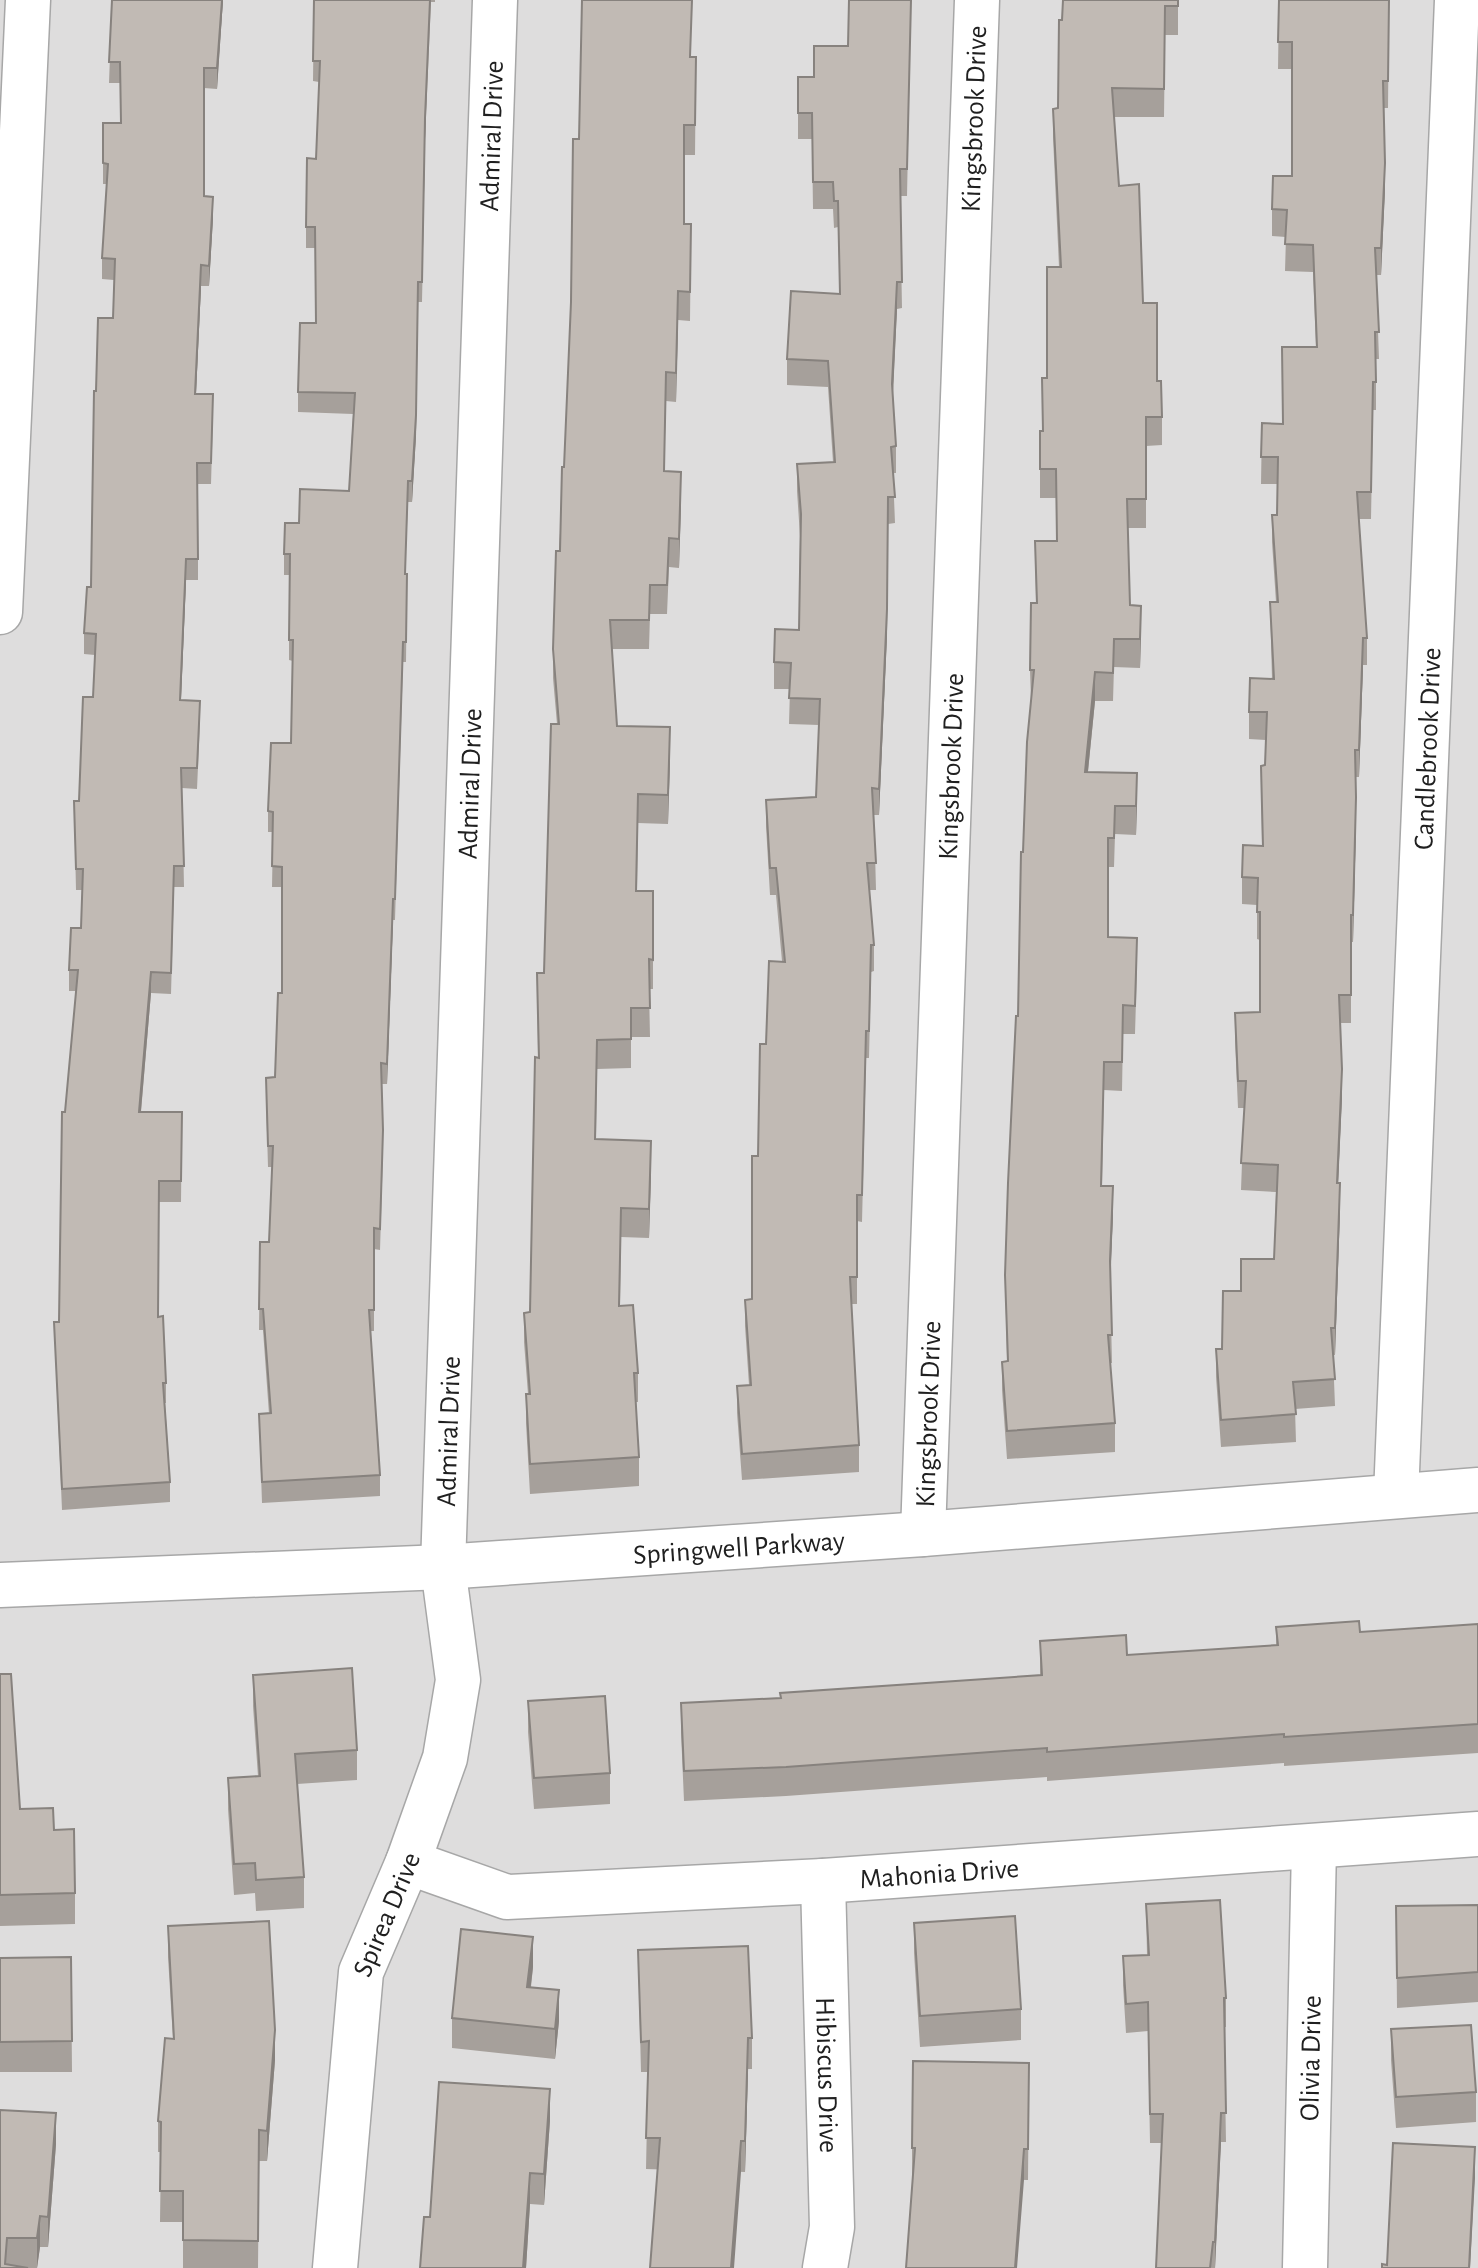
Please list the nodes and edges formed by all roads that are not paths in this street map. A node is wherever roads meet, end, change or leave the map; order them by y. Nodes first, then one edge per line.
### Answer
1 (28, 0) edge
2 (495, 0) edge
3 (977, 0) edge
4 (1457, 0) edge
5 (0, 612) edge
6 (1478, 1490) edge
7 (1396, 1496) junction
8 (923, 1534) junction
9 (443, 1567) junction
10 (0, 1585) edge
11 (1478, 1834) edge
12 (1314, 1847) junction
13 (408, 1862) junction
14 (823, 1881) junction
15 (335, 2268) edge
16 (825, 2268) edge
17 (1305, 2268) edge

1 - 5 street
2 - 9 street, Admiral Drive
3 - 8 street, Kingsbrook Drive
4 - 7 street, Candlebrook Drive
6 - 7 street, Springwell Parkway
7 - 8 street, Springwell Parkway
8 - 9 street, Springwell Parkway
9 - 10 street, Springwell Parkway
9 - 13 street, Spirea Drive
11 - 12 street, Mahonia Drive
12 - 14 street, Mahonia Drive
12 - 17 street, Olivia Drive
13 - 14 street, Mahonia Drive
13 - 15 street, Spirea Drive
14 - 16 street, Hibiscus Drive

